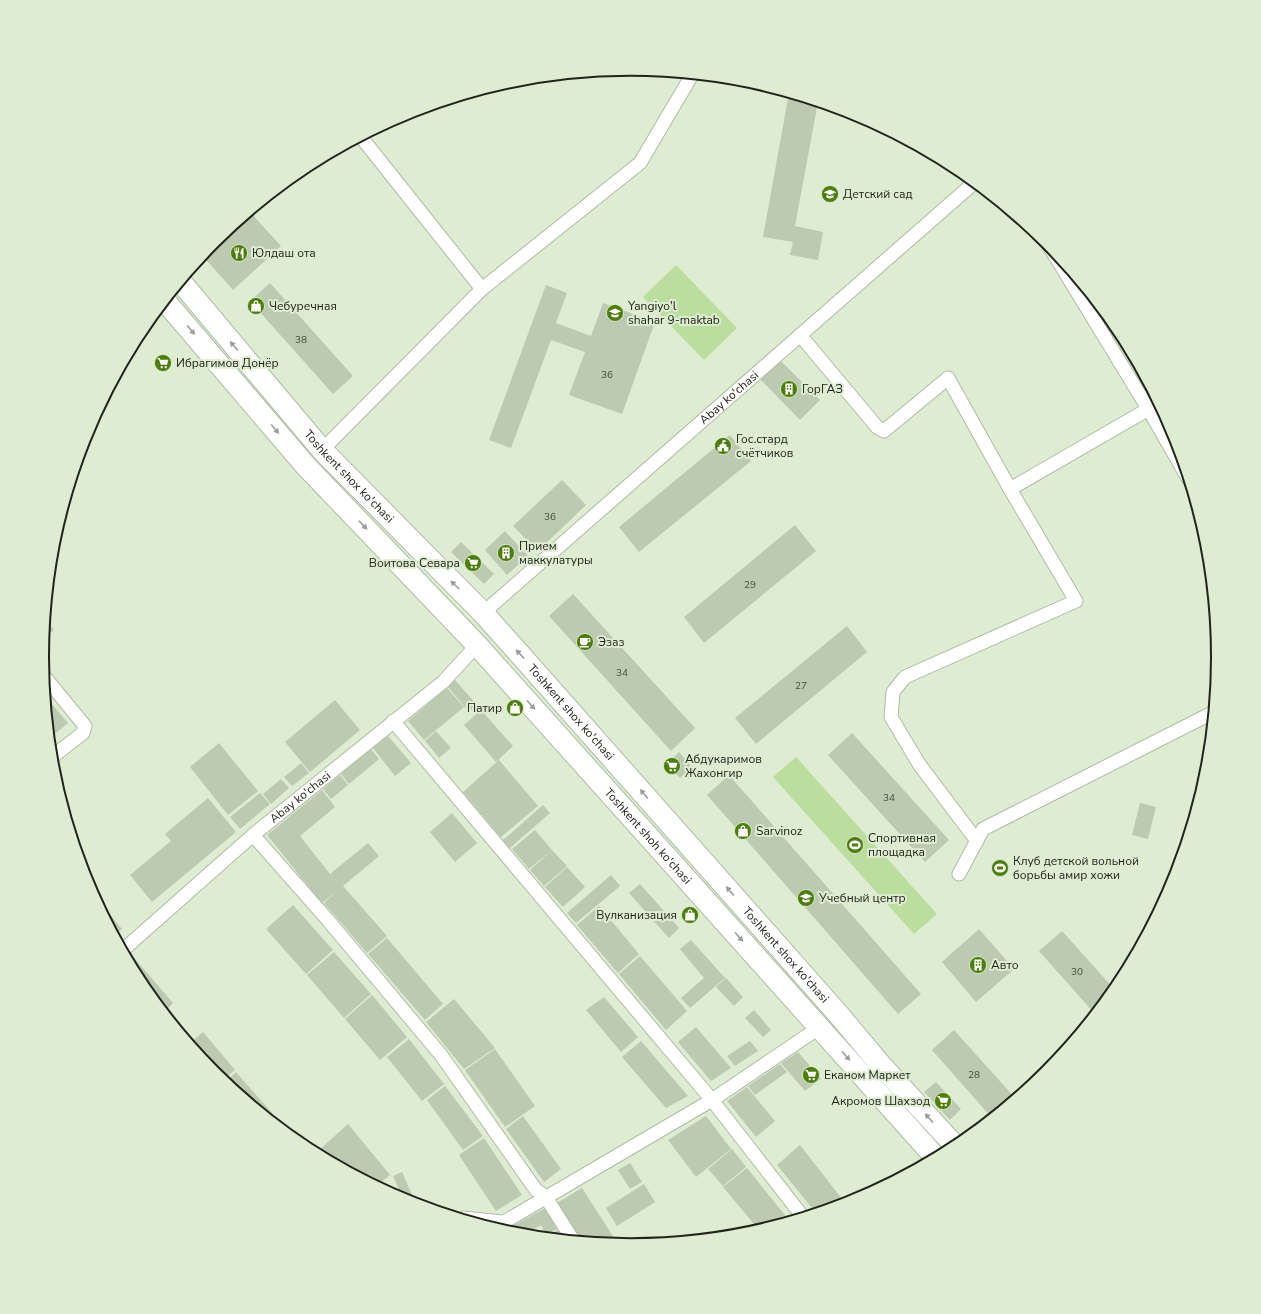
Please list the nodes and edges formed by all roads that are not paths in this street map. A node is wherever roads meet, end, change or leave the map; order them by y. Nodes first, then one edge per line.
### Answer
1 (689, 79) edge
2 (364, 140) edge
3 (970, 186) edge
4 (1067, 273) edge
5 (184, 285) edge
6 (482, 289) junction
7 (168, 304) edge
8 (800, 335) junction
9 (1154, 406) edge
10 (1170, 441) edge
11 (322, 450) junction
12 (1010, 489) junction
13 (489, 620) junction
14 (462, 629) junction
15 (477, 645) junction
16 (50, 683) edge
17 (1209, 715) edge
18 (393, 721) junction
19 (57, 753) edge
20 (253, 835) junction
21 (977, 841) junction
22 (959, 874) dead end
23 (126, 947) edge
24 (820, 1027) junction
25 (872, 1070) junction
26 (712, 1100) junction
27 (951, 1142) edge
28 (933, 1154) edge
29 (545, 1196) junction
30 (800, 1213) edge
31 (501, 1223) edge
32 (570, 1235) edge

1 - 6 street
2 - 6 street
3 - 8 street, Abay ko'chasi
4 - 9 street
11 -> 5 main road, Toshkent shox ko'chasi
6 - 11 street
7 -> 14 main road, Toshkent shox ko'chasi
8 - 12 street
8 - 13 street, Abay ko'chasi
9 - 10 street
9 - 12 street
13 -> 11 main road, Toshkent shox ko'chasi
12 - 21 street
13 - 14 main road
13 - 15 main road
25 -> 13 main road, Toshkent shox ko'chasi
14 - 15 main road, Toshkent shox ko'chasi
15 - 18 street, Abay ko'chasi
15 -> 24 main road, Toshkent shoh ko'chasi
16 - 19 street
17 - 21 street
18 - 20 street, Abay ko'chasi
18 - 26 street
20 - 23 street, Abay ko'chasi
20 - 29 street
21 - 22 street
24 -> 25 main road, Toshkent shox ko'chasi
24 - 26 street
27 -> 25 main road, Toshkent shox ko'chasi
25 - 28 main road, Toshkent shox ko'chasi
26 - 29 street
26 - 30 street
29 - 31 street
29 - 32 street

